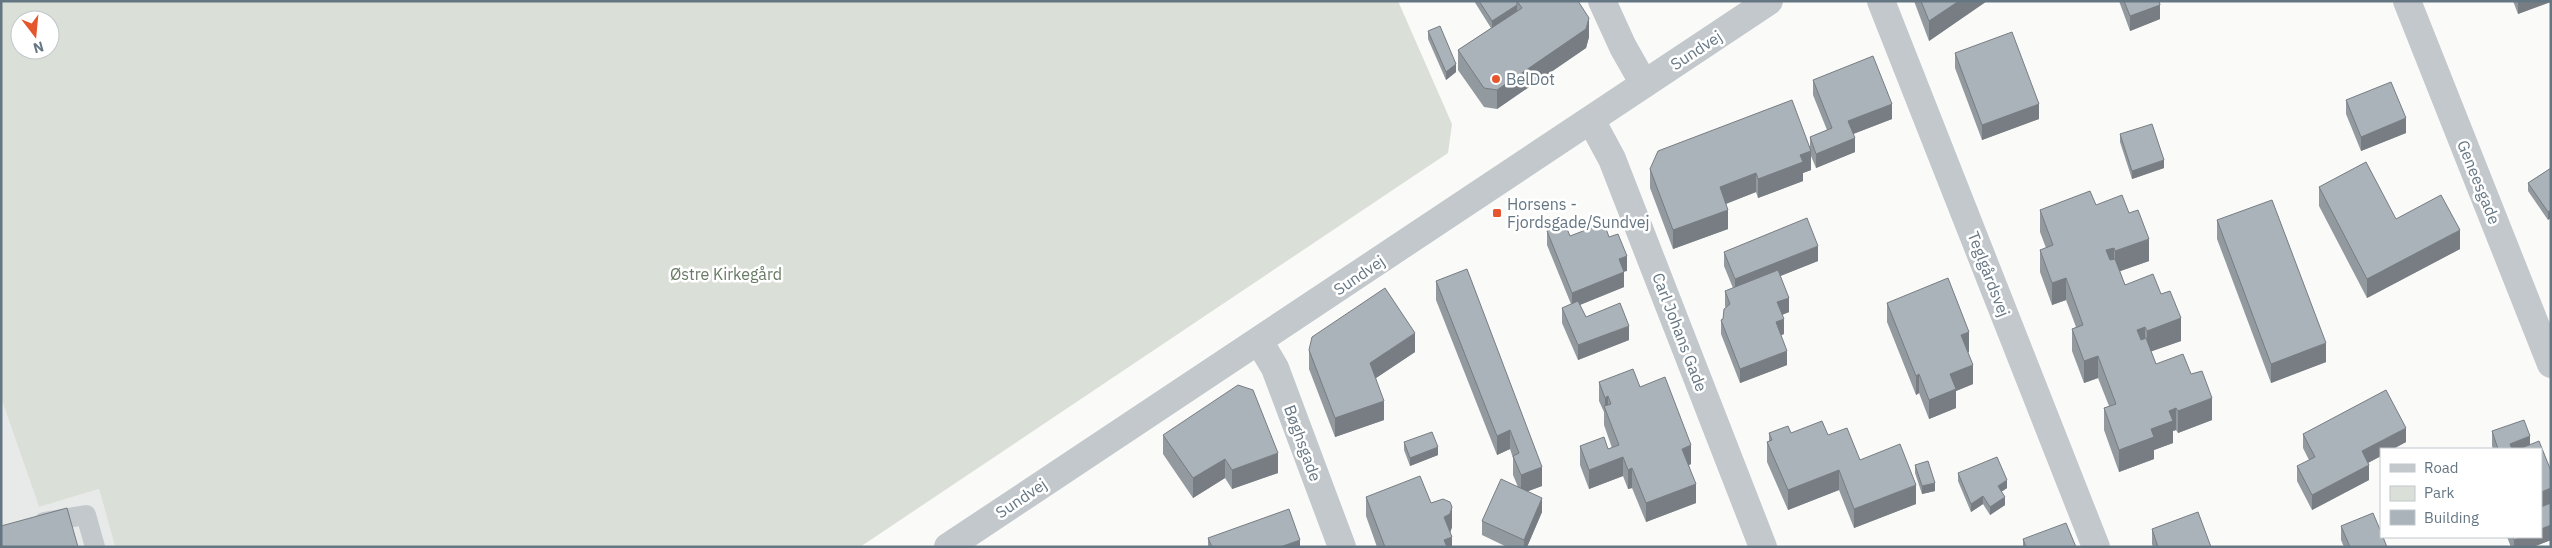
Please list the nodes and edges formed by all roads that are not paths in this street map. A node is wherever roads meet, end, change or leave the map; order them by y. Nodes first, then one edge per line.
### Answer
1 (1602, 1) edge
2 (1769, 1) edge
3 (1881, 1) edge
4 (2408, 1) edge
5 (1644, 84) junction
6 (1591, 120) junction
7 (1259, 341) junction
8 (2551, 364) edge
9 (38, 522) edge
10 (95, 547) edge
11 (948, 547) edge
12 (1342, 547) edge
13 (1763, 547) edge
14 (2096, 547) edge

1 - 5 street
2 - 5 street, Sundvej
3 - 14 street, Teglgårdsvej
4 - 8 street, Geneesgade
5 - 6 street, Sundvej
6 - 7 street, Sundvej
6 - 13 street, Carl Johans Gade
7 - 11 street, Sundvej
7 - 12 street, Bøghsgade
9 - 10 lane

